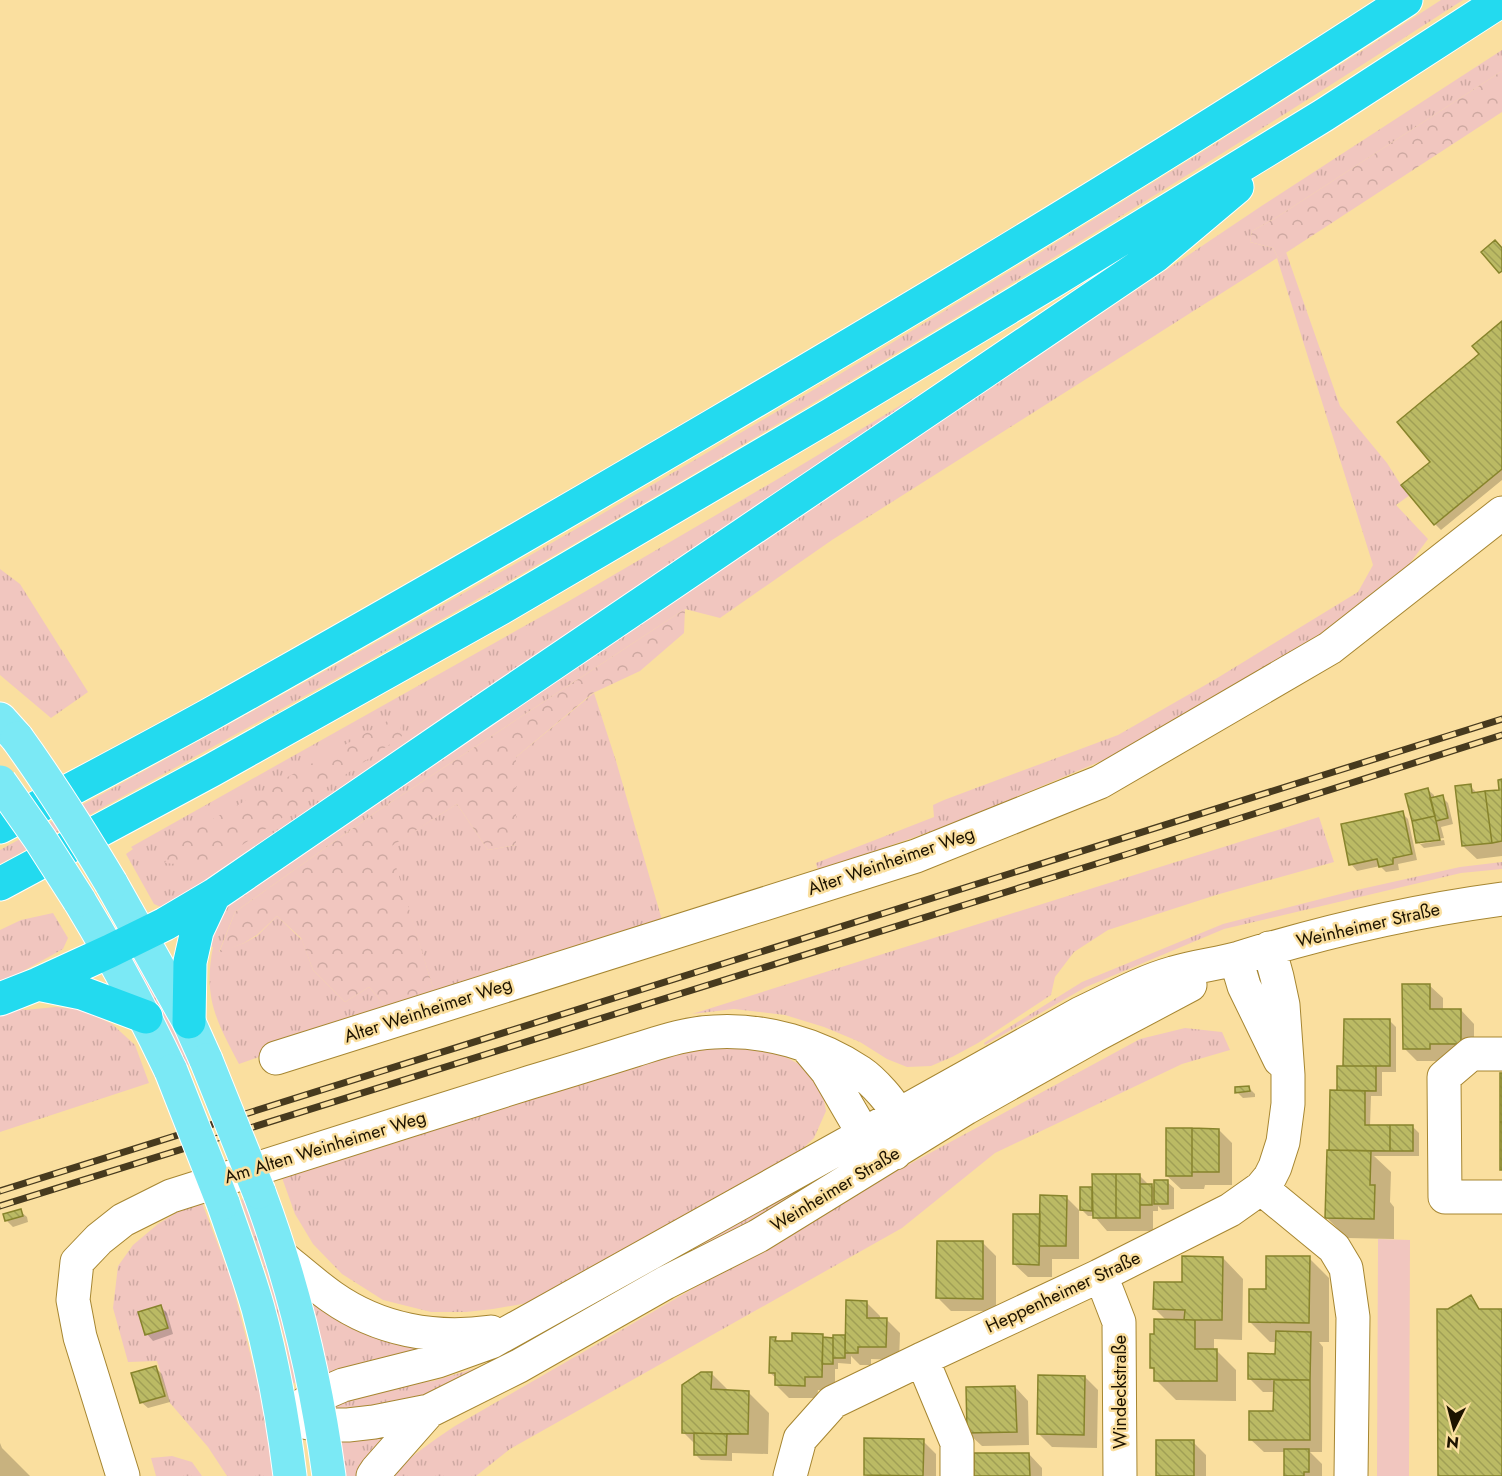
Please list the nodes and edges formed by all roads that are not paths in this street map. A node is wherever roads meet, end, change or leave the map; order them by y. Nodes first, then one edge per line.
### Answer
1 (1406, 0) edge
2 (1502, 0) edge
3 (1324, 115) junction
4 (1502, 513) edge
5 (8, 729) edge
6 (0, 782) edge
7 (0, 827) edge
8 (0, 884) edge
9 (214, 895) junction
10 (1502, 899) edge
11 (142, 935) junction
12 (1269, 948) junction
13 (110, 951) junction
14 (1236, 959) junction
15 (38, 984) junction
16 (0, 999) edge
17 (146, 1017) junction
18 (189, 1022) junction
19 (805, 1045) junction
20 (1502, 1054) edge
21 (276, 1058) dead end
22 (1288, 1075) junction
23 (898, 1114) junction
24 (863, 1133) junction
25 (895, 1153) junction
26 (1260, 1188) junction
27 (1502, 1197) edge
28 (282, 1257) junction
29 (1099, 1276) junction
30 (519, 1327) junction
31 (922, 1359) junction
32 (318, 1411) junction
33 (429, 1411) junction
34 (282, 1419) junction
35 (123, 1476) edge
36 (290, 1476) edge
37 (329, 1476) edge
38 (373, 1476) edge
39 (790, 1476) edge
40 (957, 1476) edge
41 (1120, 1476) edge
42 (1351, 1476) edge

1 - 7 highway
2 - 3 highway
3 - 8 highway
3 - 9 highway
4 - 21 street, Alter Weinheimer Weg
5 - 11 main road, bridge
6 - 13 main road, bridge
9 - 11 highway
9 - 18 highway
10 - 12 street, Weinheimer Straße
11 - 13 highway
11 - 18 main road
12 - 14 street, Weinheimer Straße
12 - 22 street, Heppenheimer Straße
13 - 15 highway
13 - 17 main road
14 - 22 street, Heppenheimer Straße
14 - 23 street, Weinheimer Straße
14 - 25 street, Weinheimer Straße
15 - 16 highway
15 - 17 highway
17 - 34 main road, bridge
18 - 28 main road, bridge
19 - 23 street, Am Alten Weinheimer Weg
19 - 24 street
19 - 35 street, Am Alten Weinheimer Weg
20 - 27 street
22 - 26 street, Heppenheimer Straße
23 - 24 street, Weinheimer Straße
23 - 25 street
24 - 25 street
24 - 30 street, Weinheimer Straße
25 - 33 street, Weinheimer Straße
26 - 29 street, Heppenheimer Straße
26 - 42 street
28 - 30 street, Weinheimer Straße
28 - 32 main road
29 - 31 street, Heppenheimer Straße
29 - 41 street, Windeckstraße
30 - 32 street, Weinheimer Straße
31 - 39 street, Heppenheimer Straße
31 - 40 street
32 - 33 street, Weinheimer Straße
32 - 34 street, Weinheimer Straße
32 - 37 main road
33 - 38 street, Weinheimer Straße
34 - 36 main road

